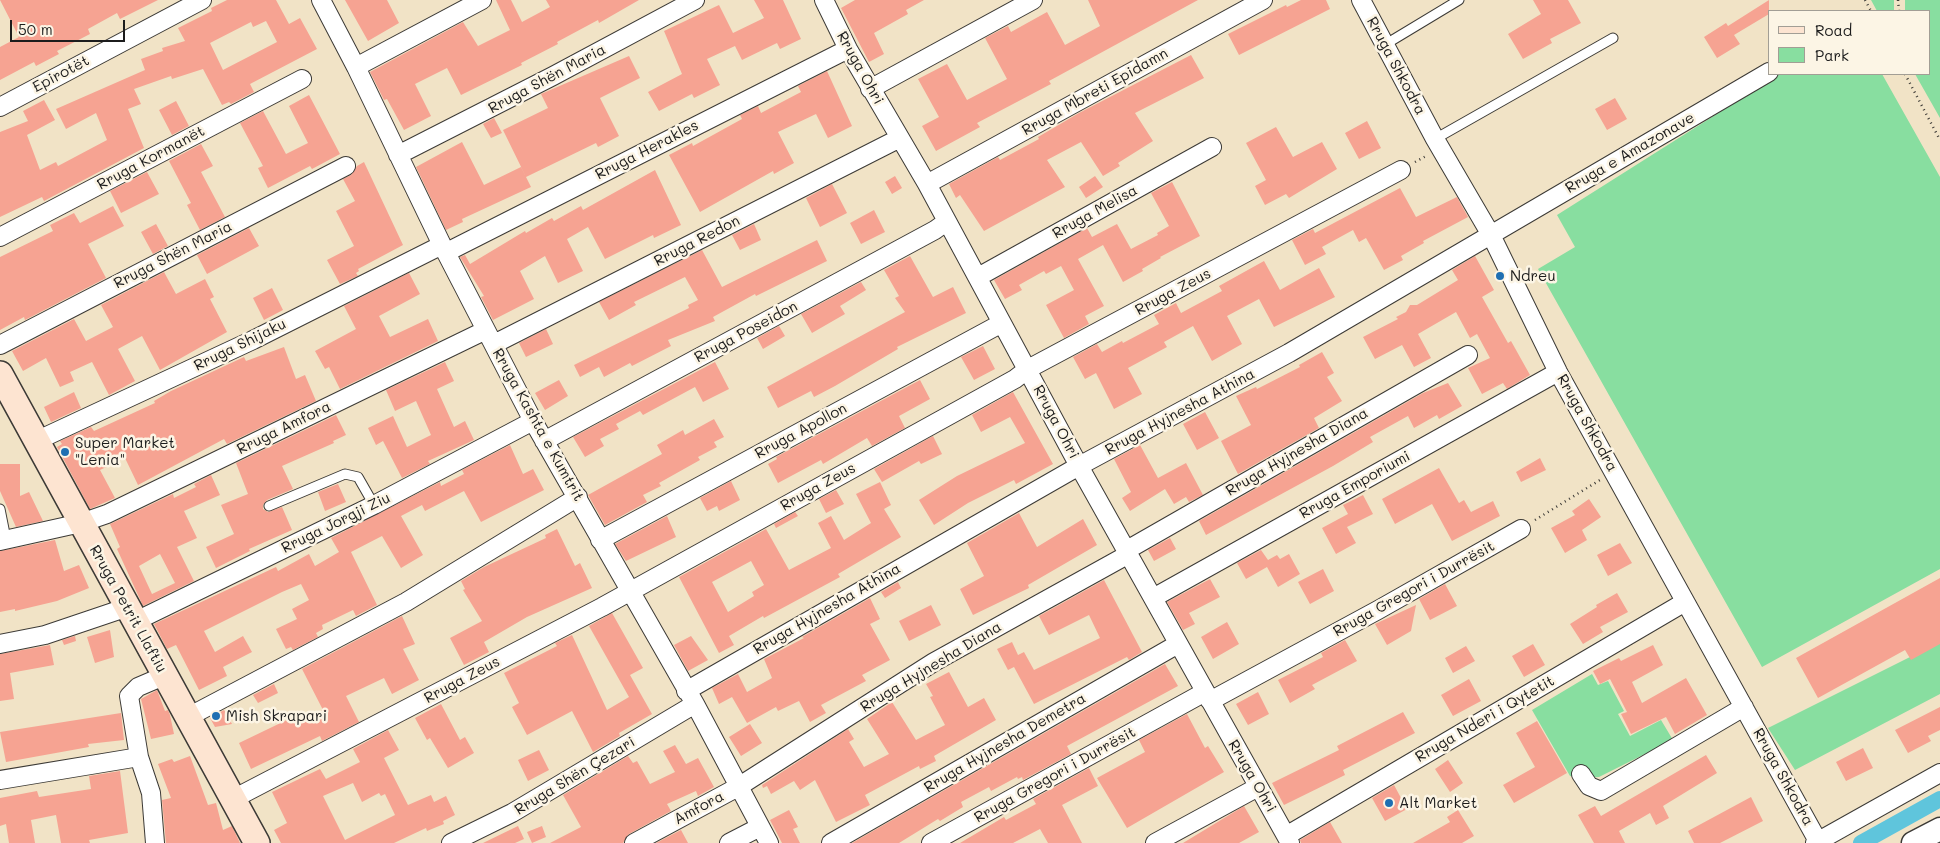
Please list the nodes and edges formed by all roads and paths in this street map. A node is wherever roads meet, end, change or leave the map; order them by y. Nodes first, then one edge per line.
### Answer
1 (202, 0) edge
2 (320, 0) edge
3 (482, 0) edge
4 (695, 0) edge
5 (824, 0) edge
6 (1033, 0) edge
7 (1263, 0) edge
8 (1361, 0) edge
9 (1459, 0) edge
10 (1613, 38) dead end
11 (1386, 44) junction
12 (848, 48) junction
13 (356, 67) junction
14 (1768, 73) edge
15 (1906, 75) edge
16 (302, 78) dead end
17 (870, 88) junction
18 (0, 107) edge
19 (900, 138) junction
20 (1940, 140) edge
21 (1438, 143) junction
22 (1212, 147) dead end
23 (398, 155) junction
24 (346, 166) dead end
25 (1401, 170) joint
26 (927, 184) junction
27 (946, 222) junction
28 (1491, 235) junction
29 (0, 238) edge
30 (445, 248) junction
31 (978, 277) junction
32 (1002, 323) junction
33 (490, 337) junction
34 (0, 345) edge
35 (1468, 355) dead end
36 (1028, 369) junction
37 (1558, 372) junction
38 (2, 382) edge
39 (533, 421) junction
40 (36, 441) junction
41 (544, 441) junction
42 (1079, 466) junction
43 (1614, 471) junction
44 (578, 498) junction
45 (374, 505) junction
46 (269, 506) dead end
47 (0, 509) edge
48 (81, 523) junction
49 (1521, 529) joint
50 (5, 540) edge
51 (600, 540) junction
52 (1128, 552) junction
53 (629, 590) junction
54 (1153, 598) junction
55 (1685, 602) junction
56 (132, 614) junction
57 (0, 644) edge
58 (1178, 644) junction
59 (166, 675) junction
60 (691, 697) junction
61 (1207, 697) junction
62 (1744, 708) junction
63 (188, 717) junction
64 (139, 757) junction
65 (1940, 773) edge
66 (1581, 774) dead end
67 (0, 780) edge
68 (738, 787) junction
69 (1258, 787) junction
70 (233, 799) junction
71 (760, 827) junction
72 (1940, 828) edge
73 (1288, 839) edge
74 (1817, 842) edge
75 (155, 843) edge
76 (257, 843) edge
77 (452, 843) edge
78 (634, 843) edge
79 (729, 843) edge
80 (769, 843) edge
81 (831, 843) edge
82 (931, 843) edge
83 (1155, 843) edge
84 (1913, 843) edge

1 - 18 street, Epirotët
2 - 13 street, Rruga Kashta e Kumtrit
3 - 13 street
4 - 23 street, Rruga Shën Maria
5 - 12 street, Rruga Ohri
6 - 17 street
7 - 26 street, Rruga Mbreti Epidamn
8 - 11 street, Rruga Shkodra
9 - 11 lane
10 - 21 lane
11 - 21 street, Rruga Shkodra
12 - 17 street, Rruga Ohri
12 - 30 street, Rruga Herakles
13 - 23 street, Rruga Kashta e Kumtrit
14 - 28 street, Rruga e Amazonave
15 - 20 path
16 - 29 street, Rruga Kormanët
17 - 19 street, Rruga Ohri
19 - 26 street, Rruga Ohri
19 - 33 street, Rruga Redon
21 - 25 path
21 - 28 street, Rruga Shkodra
22 - 31 street, Rruga Melisa
23 - 30 street, Rruga Kashta e Kumtrit
24 - 34 street, Rruga Shën Maria
25 - 36 street, Rruga Zeus
26 - 27 street, Rruga Ohri
27 - 31 street, Rruga Ohri
27 - 41 street, Rruga Poseidon
28 - 37 street, Rruga Shkodra
28 - 42 street, Rruga Hyjnesha Athina
30 - 33 street, Rruga Kashta e Kumtrit
30 - 40 street, Rruga Shijaku
31 - 32 street, Rruga Ohri
32 - 36 street, Rruga Ohri
32 - 51 street, Rruga Apollon
33 - 39 street, Rruga Kashta e Kumtrit
33 - 48 street, Rruga Amfora
35 - 52 street, Rruga Hyjnesha Diana
36 - 42 street, Rruga Ohri
36 - 53 street, Rruga Zeus
37 - 43 street, Rruga Shkodra
37 - 54 street, Rruga Emporiumi
38 - 40 main road, Rruga Petrit Llaftiu
39 - 41 street, Rruga Kashta e Kumtrit
39 - 45 street, Rruga Jorgji Ziu
40 - 48 main road, Rruga Petrit Llaftiu
41 - 44 street, Rruga Kashta e Kumtrit
42 - 52 street, Rruga Ohri
42 - 60 street, Rruga Hyjnesha Athina
43 - 49 path
43 - 55 street, Rruga Shkodra
44 - 51 street, Rruga Kashta e Kumtrit
44 - 63 street
45 - 46 lane
45 - 56 street, Rruga Jorgji Ziu
47 - 50 lane
48 - 50 street, Rruga Amfora
48 - 56 main road, Rruga Petrit Llaftiu
49 - 61 street, Rruga Gregori i Durrësit
51 - 53 street, Rruga Kashta e Kumtrit
52 - 54 street, Rruga Ohri
52 - 68 street, Rruga Hyjnesha Diana
53 - 60 street, Rruga Kashta e Kumtrit
53 - 70 street, Rruga Zeus
54 - 58 street, Rruga Ohri
55 - 62 street, Rruga Shkodra
55 - 73 street, Rruga Nderi i Qytetit
56 - 57 street, Rruga Jorgji Ziu
56 - 59 main road, Rruga Petrit Llaftiu
58 - 61 street, Rruga Ohri
58 - 81 street, Rruga Hyjnesha Demetra
59 - 63 main road, Rruga Petrit Llaftiu
59 - 64 street
60 - 68 street, Rruga Kashta e Kumtrit
60 - 77 street, Rruga Shën Çezari
61 - 69 street, Rruga Ohri
61 - 82 street, Rruga Gregori i Durrësit
62 - 66 street
62 - 74 street, Rruga Shkodra
63 - 70 main road, Rruga Petrit Llaftiu
64 - 67 street
64 - 75 street
65 - 74 street
68 - 71 street, Rruga Kashta e Kumtrit
68 - 78 street, Amfora
69 - 73 street, Rruga Ohri
69 - 83 street
70 - 76 main road, Rruga Petrit Llaftiu
71 - 79 street
71 - 80 street, Rruga Kashta e Kumtrit
72 - 84 street

